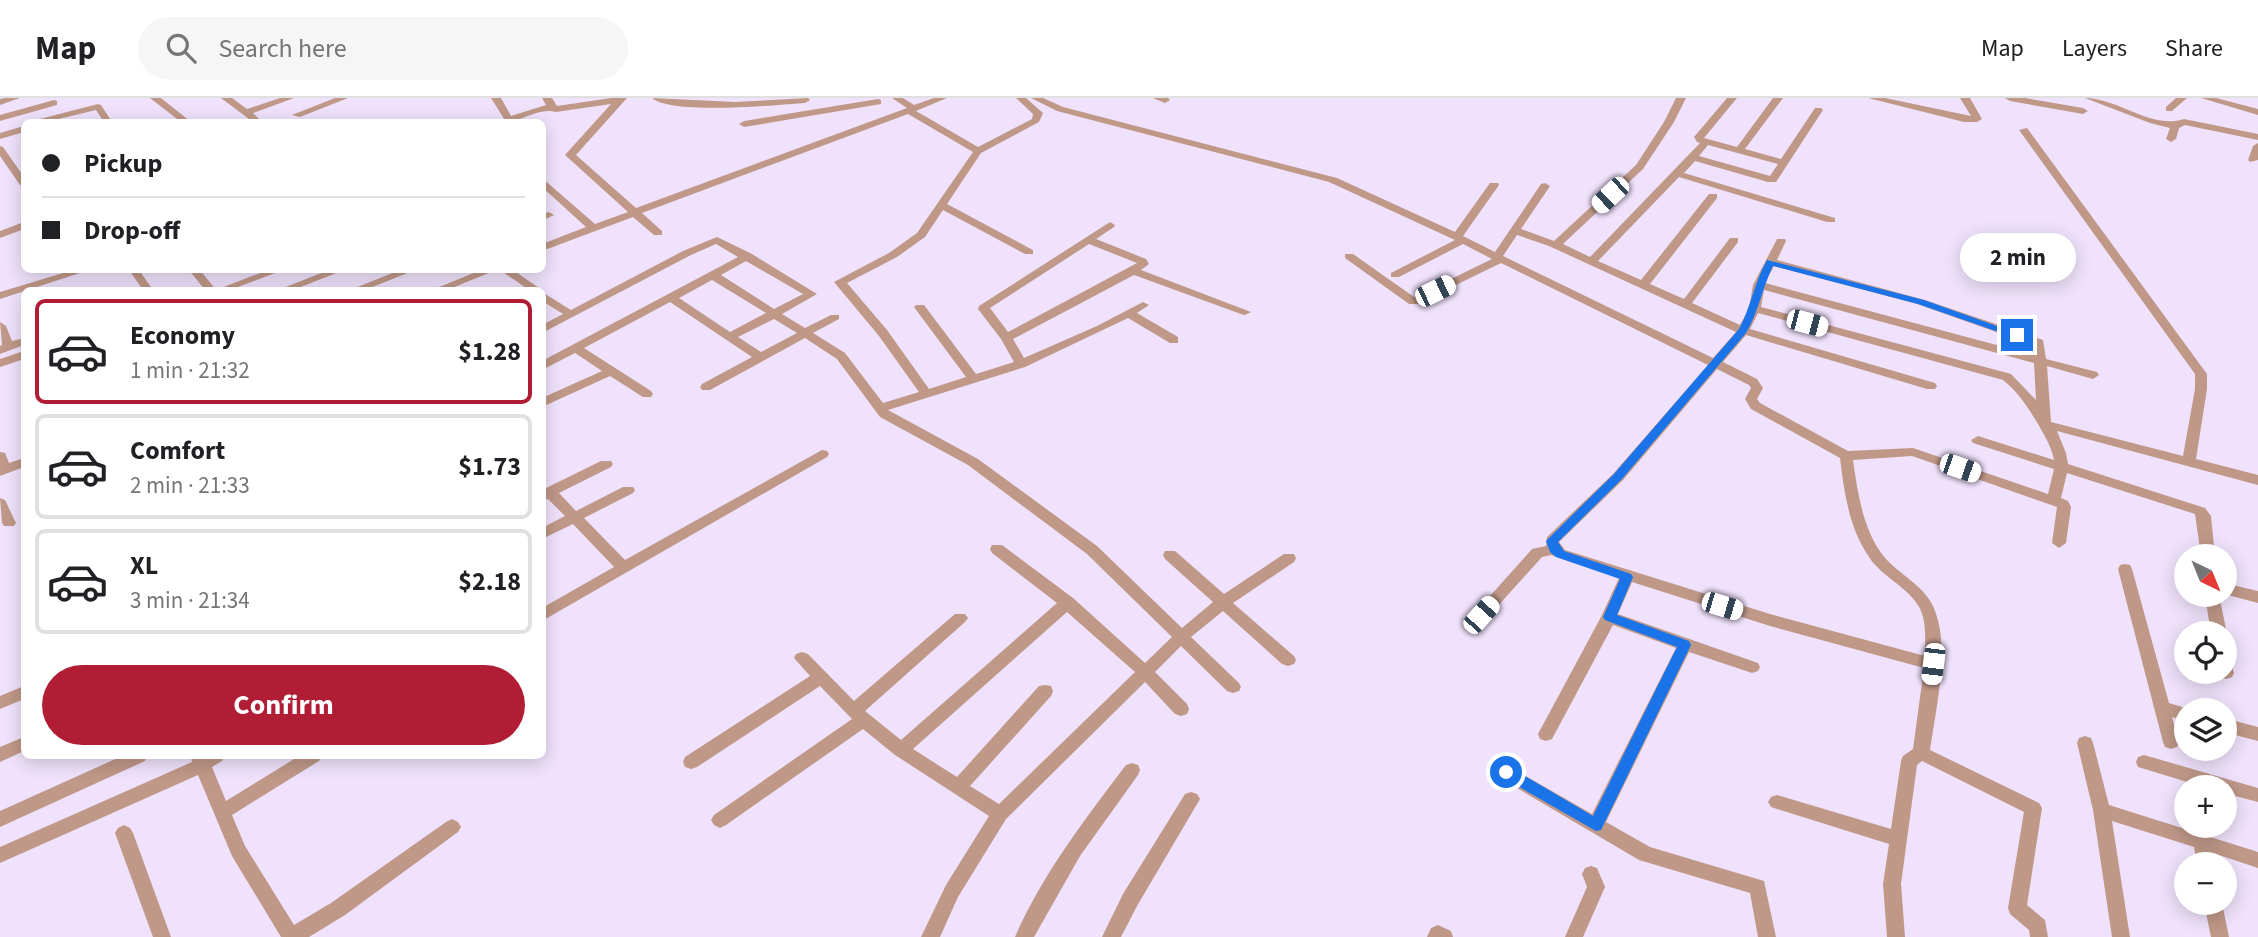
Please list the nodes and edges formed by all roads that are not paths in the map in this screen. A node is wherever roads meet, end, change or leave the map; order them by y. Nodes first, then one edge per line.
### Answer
1 (15, 98) edge
2 (155, 98) edge
3 (289, 98) edge
4 (343, 98) edge
5 (496, 98) edge
6 (657, 98) edge
7 (897, 98) edge
8 (942, 98) edge
9 (1021, 98) edge
10 (1035, 98) edge
11 (1681, 98) edge
12 (1732, 98) edge
13 (1778, 98) edge
14 (1873, 98) edge
15 (1931, 98) edge
16 (1965, 98) edge
17 (2090, 98) edge
18 (2182, 98) edge
19 (2206, 98) edge
20 (230, 99) edge
21 (624, 99) edge
22 (803, 99) edge
23 (1888, 100) edge
24 (2008, 100) edge
25 (0, 102) edge
26 (101, 102) edge
27 (549, 102) edge
28 (878, 102) dead end
29 (54, 103) dead end
30 (2169, 109) dead end
31 (911, 110) junction
32 (1818, 110) dead end
33 (1926, 110) junction
34 (2083, 111) dead end
35 (2258, 112) edge
36 (246, 113) junction
37 (824, 113) junction
38 (0, 118) edge
39 (47, 119) edge
40 (107, 119) edge
41 (182, 119) edge
42 (254, 119) edge
43 (303, 119) edge
44 (508, 119) edge
45 (513, 119) edge
46 (744, 124) dead end
47 (2175, 126) junction
48 (21, 130) edge
49 (2024, 130) dead end
50 (0, 136) edge
51 (2258, 137) edge
52 (2171, 139) dead end
53 (1706, 142) junction
54 (2258, 146) edge
55 (0, 149) edge
56 (978, 151) junction
57 (1739, 151) junction
58 (1692, 158) junction
59 (2253, 160) dead end
60 (1783, 162) junction
61 (1678, 174) junction
62 (21, 179) edge
63 (1494, 185) dead end
64 (1545, 186) dead end
65 (547, 191) edge
66 (1713, 196) dead end
67 (941, 205) junction
68 (634, 212) junction
69 (1831, 220) dead end
70 (1110, 225) dead end
71 (21, 226) edge
72 (593, 228) junction
73 (1514, 230) junction
74 (658, 233) dead end
75 (0, 235) edge
76 (1460, 238) junction
77 (1088, 240) junction
78 (1734, 240) dead end
79 (1781, 241) dead end
80 (546, 244) edge
81 (1556, 245) junction
82 (1029, 252) dead end
83 (748, 256) junction
84 (1349, 256) dead end
85 (1499, 258) junction
86 (1592, 261) junction
87 (1771, 262) junction
88 (1133, 271) junction
89 (56, 273) edge
90 (269, 273) edge
91 (330, 273) edge
92 (403, 273) edge
93 (482, 273) edge
94 (510, 273) edge
95 (711, 274) junction
96 (1395, 275) dead end
97 (1643, 285) junction
98 (1759, 285) junction
99 (21, 287) edge
100 (22, 287) edge
101 (229, 287) edge
102 (292, 287) edge
103 (374, 287) edge
104 (446, 287) edge
105 (532, 287) edge
106 (0, 296) edge
107 (670, 297) junction
108 (546, 298) edge
109 (1686, 304) junction
110 (1143, 305) dead end
111 (920, 307) dead end
112 (1755, 309) junction
113 (1245, 312) dead end
114 (774, 313) junction
115 (1128, 313) junction
116 (570, 314) junction
117 (835, 317) dead end
118 (0, 326) edge
119 (546, 328) edge
120 (1743, 331) junction
121 (806, 333) junction
122 (732, 336) junction
123 (1006, 338) junction
124 (1174, 340) dead end
125 (21, 342) edge
126 (4, 348) edge
127 (575, 348) junction
128 (21, 356) edge
129 (761, 358) junction
130 (2040, 361) junction
131 (0, 363) edge
132 (1715, 363) junction
133 (546, 364) edge
134 (1021, 364) junction
135 (611, 370) junction
136 (2094, 374) dead end
137 (973, 378) junction
138 (1931, 386) dead end
139 (706, 387) dead end
140 (925, 392) junction
141 (647, 394) dead end
142 (546, 401) edge
143 (880, 408) junction
144 (2044, 424) junction
145 (1978, 440) dead end
146 (822, 454) dead end
147 (0, 456) edge
148 (1846, 456) junction
149 (2189, 461) junction
150 (21, 463) edge
151 (606, 464) dead end
152 (2061, 466) junction
153 (3, 471) edge
154 (2258, 480) edge
155 (628, 490) dead end
156 (546, 494) edge
157 (2053, 501) junction
158 (0, 503) edge
159 (574, 517) junction
160 (9, 523) dead end
161 (546, 532) edge
162 (2059, 543) dead end
163 (2207, 544) edge
164 (997, 549) dead end
165 (1554, 549) junction
166 (1171, 555) dead end
167 (1289, 558) dead end
168 (623, 567) junction
169 (2125, 569) dead end
170 (1627, 577) junction
171 (2237, 591) edge
172 (2258, 597) edge
173 (1068, 602) junction
174 (1222, 603) junction
175 (546, 613) edge
176 (1481, 615) dead end
177 (1609, 617) junction
178 (960, 618) dead end
179 (1182, 636) junction
180 (1685, 645) junction
181 (802, 658) dead end
182 (1288, 660) dead end
183 (1933, 664) junction
184 (1752, 667) dead end
185 (1145, 671) junction
186 (821, 677) junction
187 (1233, 687) dead end
188 (1045, 691) dead end
189 (21, 693) edge
190 (0, 703) edge
191 (2161, 707) junction
192 (1181, 709) dead end
193 (2174, 711) edge
194 (858, 715) junction
195 (2237, 728) edge
196 (1546, 734) dead end
197 (2258, 734) edge
198 (2171, 742) dead end
199 (2085, 743) dead end
200 (21, 745) edge
201 (901, 750) junction
202 (1921, 753) junction
203 (0, 755) edge
204 (132, 759) edge
205 (206, 759) edge
206 (308, 759) edge
207 (691, 762) dead end
208 (2144, 762) dead end
209 (1132, 770) dead end
210 (1506, 772) dead end
211 (958, 787) junction
212 (2258, 795) edge
213 (1191, 799) dead end
214 (1777, 802) dead end
215 (2102, 810) junction
216 (222, 813) junction
217 (1000, 814) junction
218 (0, 819) edge
219 (720, 820) dead end
220 (1596, 825) junction
221 (452, 827) dead end
222 (124, 833) dead end
223 (1898, 839) junction
224 (2202, 842) junction
225 (2204, 852) edge
226 (0, 855) edge
227 (2258, 860) edge
228 (1591, 874) dead end
229 (2215, 915) edge
230 (162, 937) edge
231 (292, 937) edge
232 (930, 937) edge
233 (1024, 937) edge
234 (1111, 937) edge
235 (1436, 937) edge
236 (1444, 937) edge
237 (1574, 937) edge
238 (1767, 937) edge
239 (1896, 937) edge
240 (2039, 937) edge
241 (2121, 937) edge
242 (2220, 937) edge

1 - 25 street
2 - 41 street
3 - 36 street
4 - 43 street
5 - 44 street
6 - 22 street
7 - 31 street
8 - 31 street
9 - 56 street
10 - 76 street
11 - 81 street
12 - 53 street
13 - 57 street
14 - 23 street
15 - 33 street
16 - 33 street
17 - 47 street
18 - 30 street
19 - 35 street
20 - 36 street
21 - 27 street
21 - 68 street
22 - 37 street
23 - 33 street
24 - 34 street
26 - 39 street
26 - 40 street
27 - 45 street
28 - 37 street
29 - 38 street
31 - 56 street
31 - 68 street
32 - 60 street
36 - 42 street
37 - 46 street
47 - 51 street
47 - 52 street
48 - 50 street
49 - 149 street
53 - 57 street
53 - 58 street
54 - 59 street
55 - 62 street
56 - 67 street
57 - 60 street
58 - 60 street
58 - 61 street
61 - 69 street
61 - 86 street
63 - 76 street
64 - 73 street
65 - 72 street
66 - 97 street
67 - 82 street
67 - 140 street
68 - 72 street
68 - 74 street
70 - 77 street
71 - 75 street
72 - 80 street
73 - 81 street
73 - 85 street
76 - 85 street
76 - 96 street
77 - 88 street
77 - 123 street
78 - 109 street
79 - 87 street
81 - 86 street
83 - 95 street
83 - 114 street
83 - 116 street
84 - 85 street
85 - 132 street
86 - 97 street
87 - 98 street
87 - 130 street
88 - 113 street
88 - 123 street
89 - 100 street
90 - 101 street
91 - 102 street
92 - 103 street
93 - 104 street
94 - 105 street
95 - 107 street
95 - 114 street
97 - 109 street
98 - 112 street
98 - 130 street
99 - 106 street
107 - 122 street
107 - 127 street
108 - 116 street
109 - 120 street
110 - 115 street
111 - 137 street
112 - 120 street
112 - 144 street
114 - 121 street
114 - 122 street
115 - 124 street
115 - 134 street
116 - 119 street
117 - 121 street
118 - 126 street
120 - 132 street
120 - 138 street
121 - 129 street
121 - 143 street
122 - 129 street
123 - 134 street
125 - 126 street
127 - 133 street
127 - 135 street
128 - 131 street
129 - 139 street
130 - 136 street
130 - 144 street
132 - 148 street
132 - 165 street
134 - 137 street
135 - 141 street
135 - 142 street
137 - 140 street
140 - 143 street
143 - 179 street
144 - 149 street
144 - 152 street
145 - 152 street
146 - 168 street
147 - 153 street
148 - 157 street
148 - 183 street
149 - 154 street
150 - 153 street
151 - 156 street
152 - 157 street
152 - 163 street
155 - 159 street
156 - 159 street
157 - 162 street
158 - 160 street
159 - 161 street
159 - 168 street
164 - 173 street
165 - 170 street
165 - 176 street
166 - 174 street
167 - 174 street
168 - 175 street
169 - 191 street
170 - 177 street
170 - 183 street
171 - 172 street
173 - 185 street
173 - 201 street
174 - 179 street
174 - 182 street
177 - 180 street
177 - 196 street
178 - 194 street
179 - 185 street
179 - 187 street
180 - 184 street
180 - 220 street
181 - 186 street
183 - 202 street
185 - 192 street
185 - 217 street
186 - 194 street
186 - 207 street
188 - 211 street
189 - 190 street
191 - 193 street
191 - 198 street
194 - 201 street
194 - 219 street
195 - 197 street
199 - 215 street
200 - 203 street
201 - 211 street
202 - 223 street
202 - 240 street
204 - 218 street
205 - 216 street
205 - 226 street
206 - 216 street
208 - 212 street
209 - 233 street
210 - 220 street
211 - 217 street
213 - 234 street
214 - 223 street
215 - 224 street
215 - 241 street
216 - 231 street
217 - 232 street
220 - 238 street
221 - 231 street
222 - 230 street
223 - 239 street
224 - 225 street
224 - 227 street
228 - 237 street
229 - 242 street
235 - 236 street

